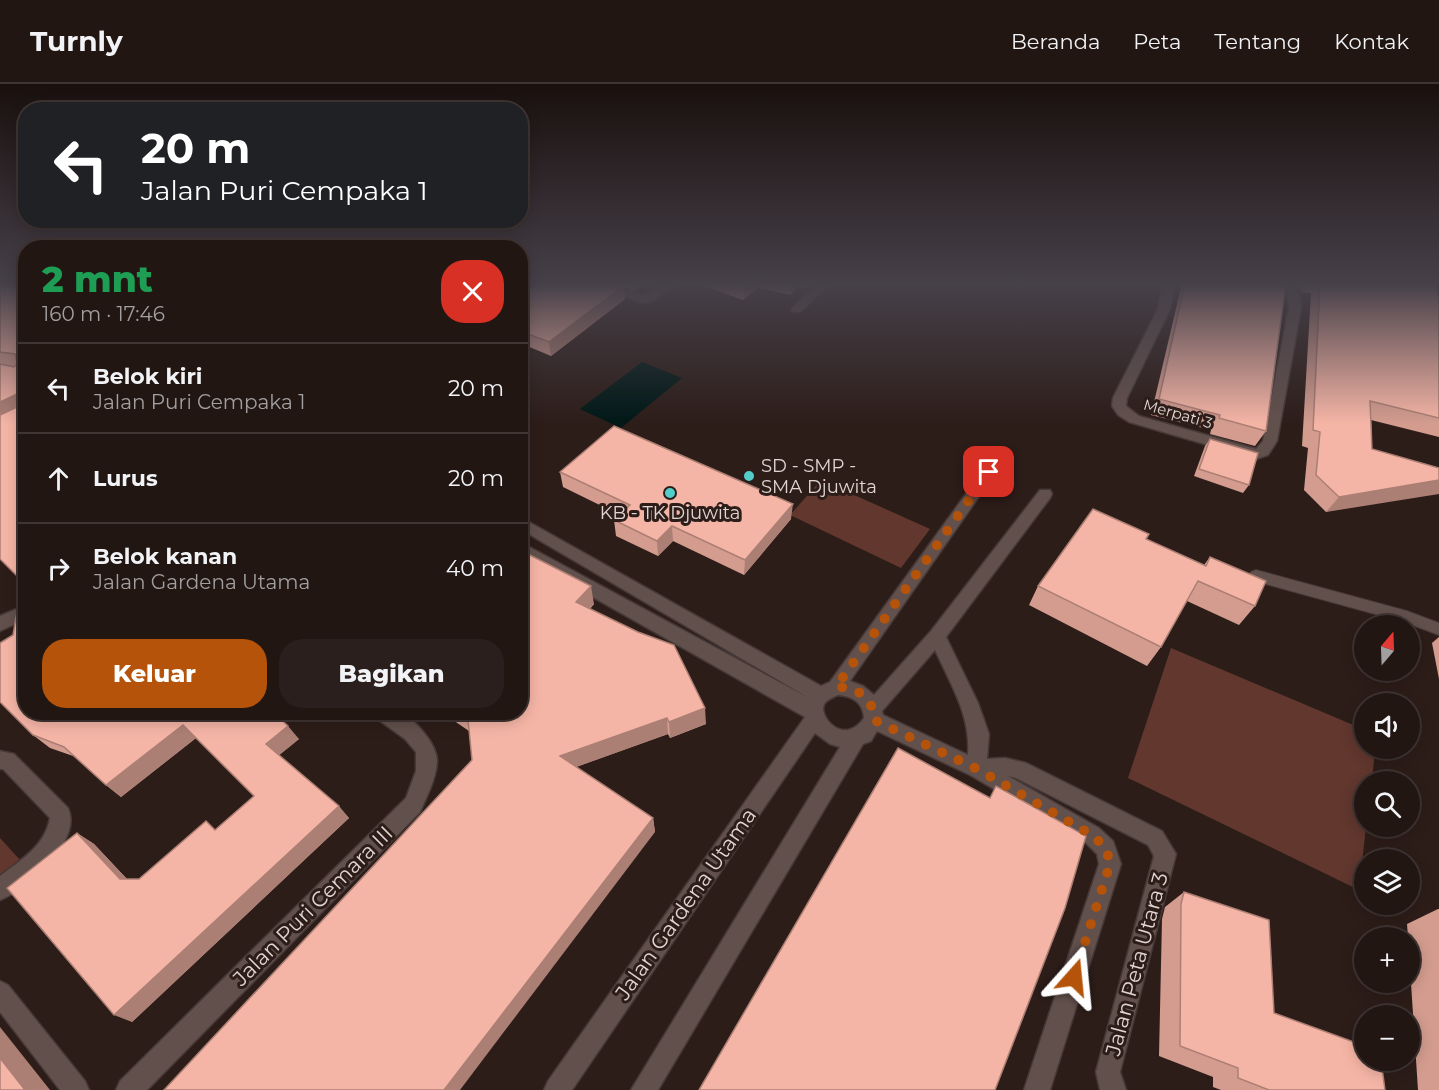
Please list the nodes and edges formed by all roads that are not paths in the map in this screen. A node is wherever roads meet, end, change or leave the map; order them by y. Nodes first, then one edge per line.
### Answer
1 (1154, 330) edge
2 (1291, 330) edge
3 (989, 472) dead end
4 (1045, 494) dead end
5 (528, 527) edge
6 (528, 552) edge
7 (1256, 576) edge
8 (18, 615) edge
9 (0, 624) edge
10 (1439, 628) edge
11 (938, 636) junction
12 (821, 703) junction
13 (874, 714) junction
14 (394, 720) edge
15 (856, 738) junction
16 (0, 760) edge
17 (977, 769) junction
18 (0, 889) edge
19 (0, 993) edge
20 (1111, 1081) edge
21 (76, 1090) edge
22 (129, 1090) edge
23 (557, 1090) edge
24 (644, 1090) edge
25 (1037, 1090) edge

1 - 2 street, Merpati 3
3 - 12 street, Jalan Gardena Utama
4 - 11 street
5 - 12 street
6 - 12 street
7 - 10 lane
8 - 9 street
11 - 13 street
11 - 17 street
12 - 13 street
12 - 15 street
12 - 23 street, Jalan Gardena Utama
13 - 15 street
13 - 17 street
14 - 22 street, Jalan Puri Cemara III
15 - 24 street
16 - 18 street
17 - 20 street, Jalan Peta Utara 3
17 - 25 street
19 - 21 street

